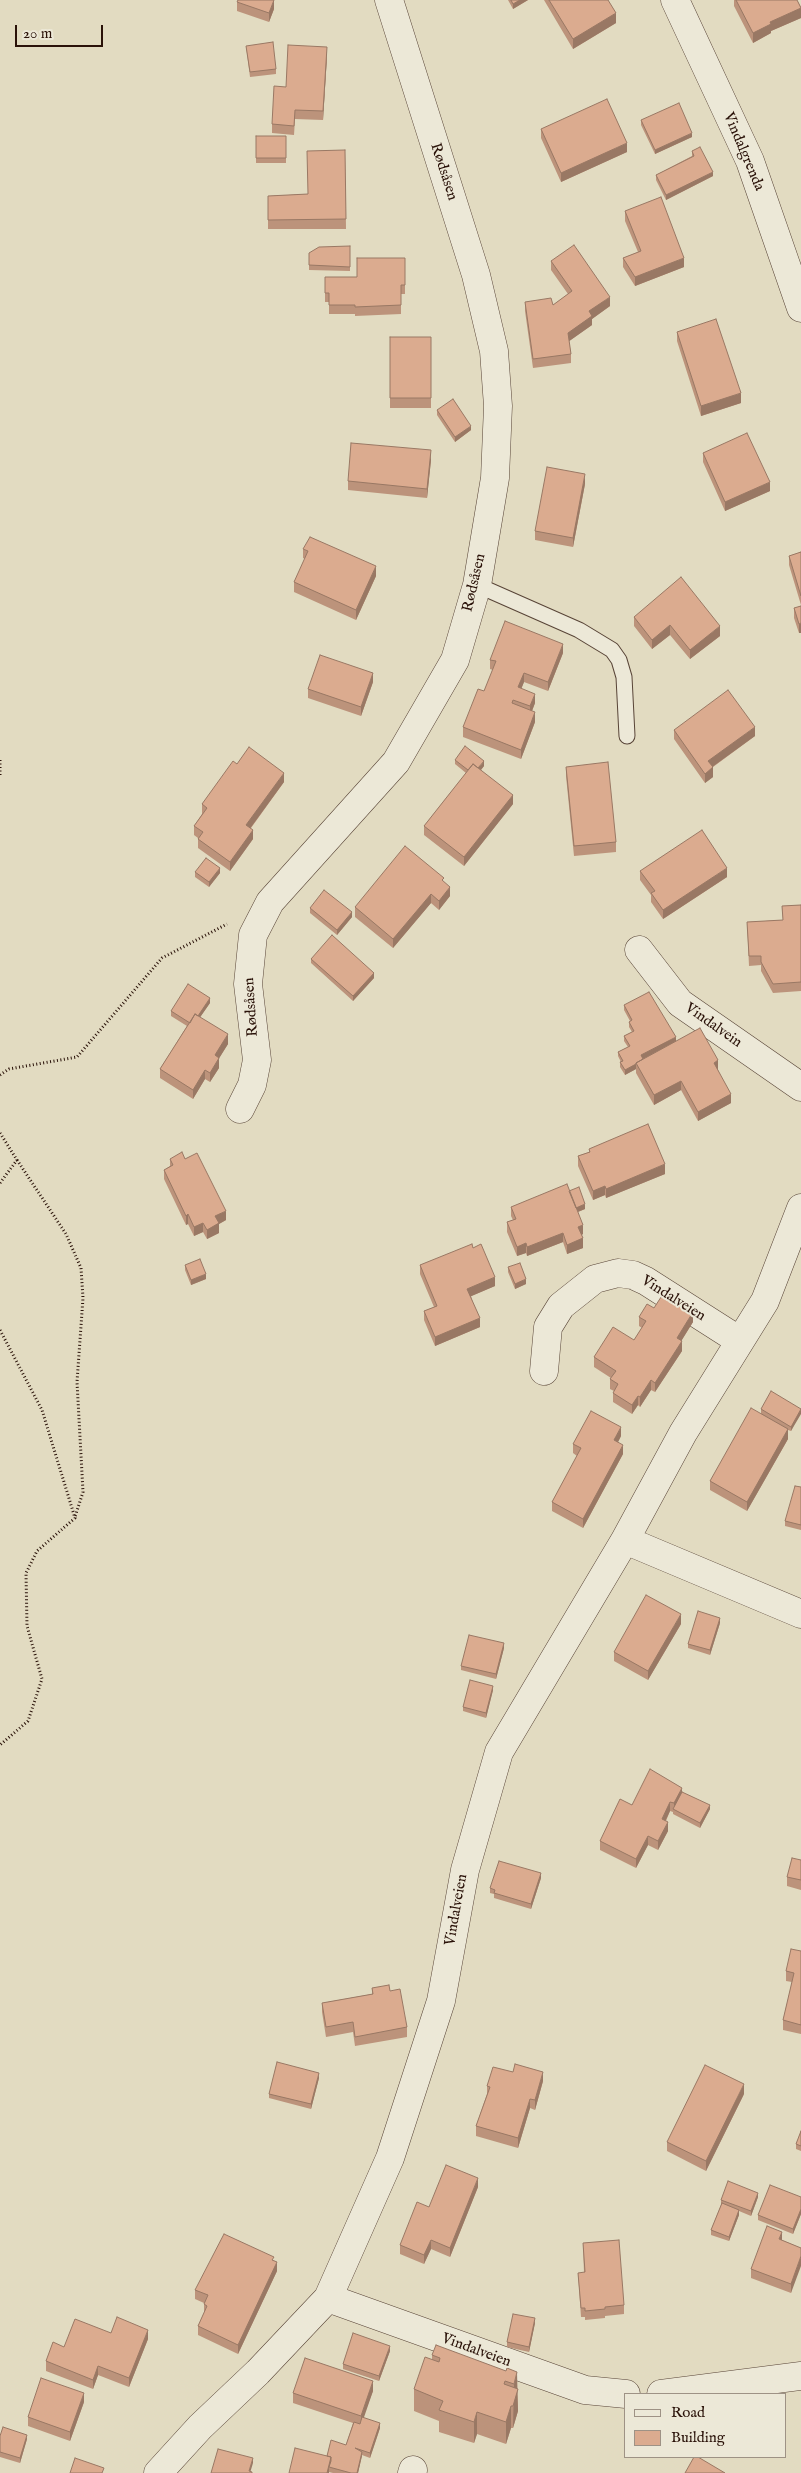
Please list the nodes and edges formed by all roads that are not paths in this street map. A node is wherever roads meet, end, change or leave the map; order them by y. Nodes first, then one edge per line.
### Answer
1 (389, 0) edge
2 (675, 0) edge
3 (801, 308) edge
4 (477, 584) junction
5 (627, 736) dead end
6 (639, 950) dead end
7 (801, 1087) edge
8 (240, 1109) dead end
9 (801, 1208) edge
10 (740, 1341) junction
11 (544, 1372) dead end
12 (625, 1540) junction
13 (801, 1614) edge
14 (328, 2298) junction
15 (801, 2376) edge
16 (668, 2393) edge
17 (624, 2394) edge
18 (158, 2473) edge

1 - 4 street, Rødsåsen
2 - 3 street, Vindalgrenda
4 - 5 lane
4 - 8 street, Rødsåsen
6 - 7 street, Vindalvein
9 - 10 street, Vindalveien
10 - 11 street, Vindalveien
10 - 12 street, Vindalveien
12 - 13 street
12 - 14 street, Vindalveien
14 - 17 street, Vindalveien
14 - 18 street, Vindalveien
15 - 16 street

